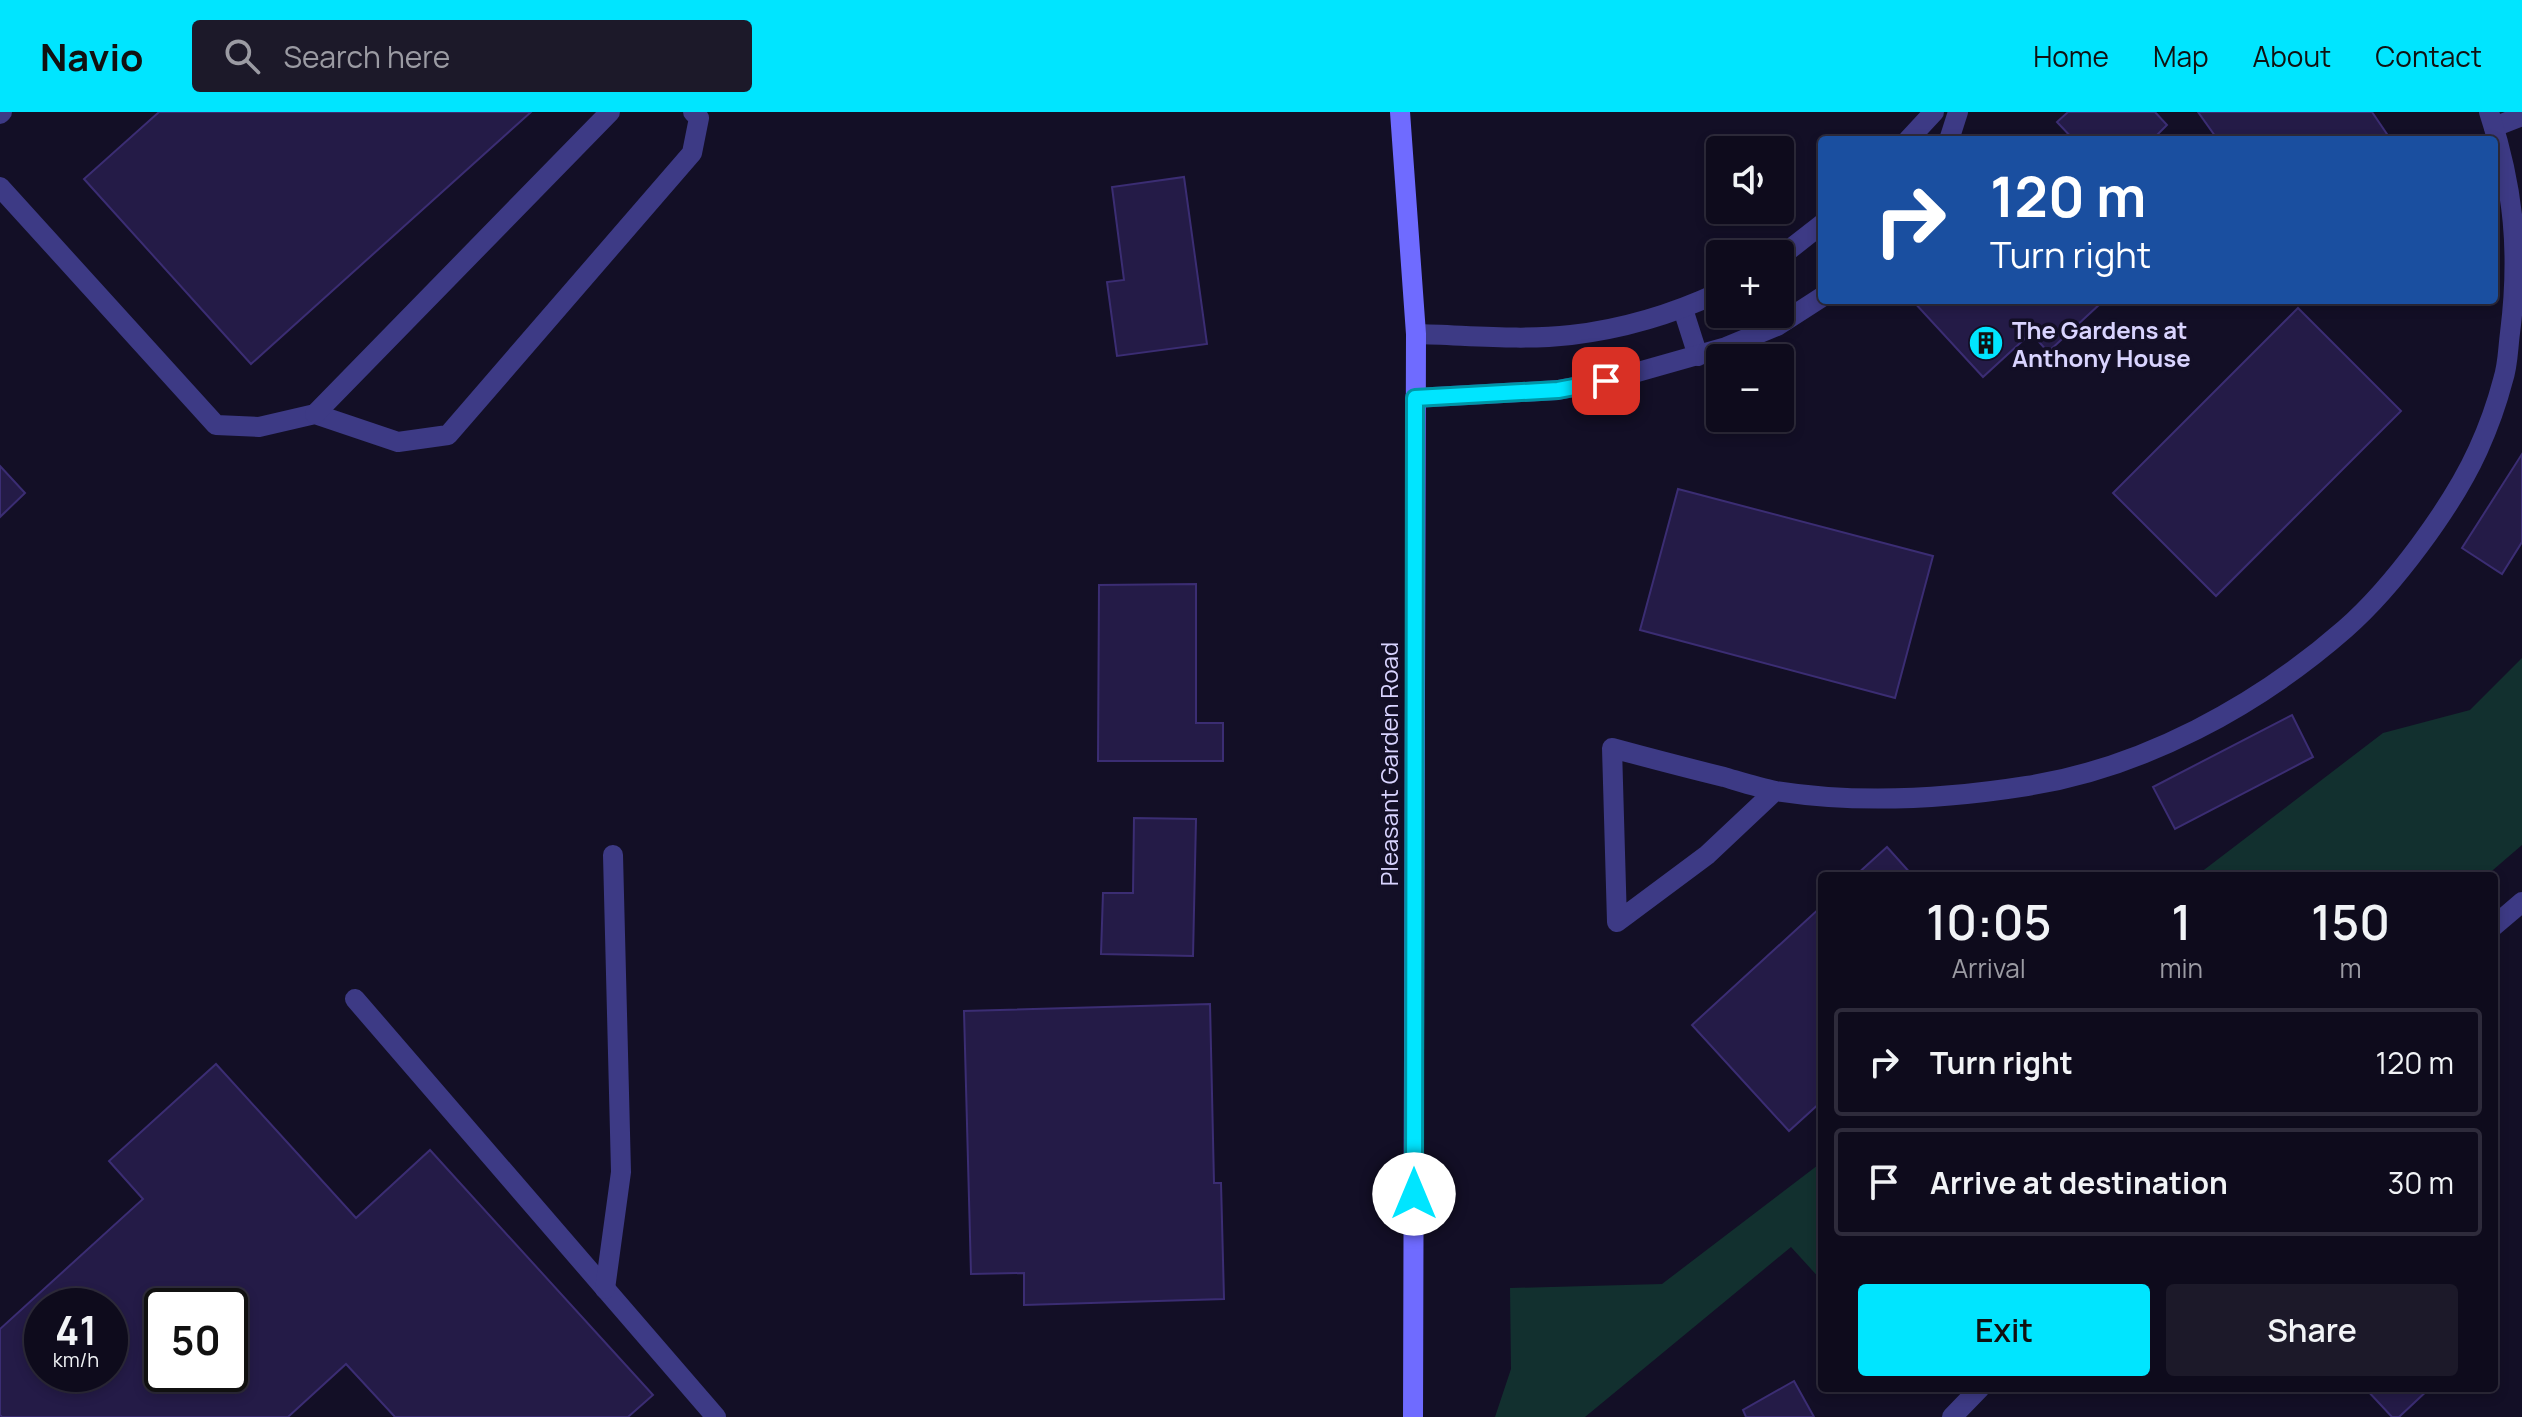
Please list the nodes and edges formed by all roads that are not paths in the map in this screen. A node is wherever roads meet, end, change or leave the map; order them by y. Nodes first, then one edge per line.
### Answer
1 (610, 112) edge
2 (693, 112) edge
3 (1400, 112) edge
4 (1934, 112) edge
5 (1958, 112) edge
6 (2522, 116) edge
7 (2492, 120) edge
8 (1912, 136) edge
9 (1950, 136) edge
10 (2498, 142) edge
11 (0, 187) edge
12 (1818, 227) edge
13 (1794, 246) edge
14 (1706, 298) edge
15 (1818, 300) edge
16 (1683, 309) junction
17 (1416, 334) junction
18 (1698, 356) junction
19 (1415, 398) junction
20 (315, 414) junction
21 (1775, 791) junction
22 (613, 855) dead end
23 (2522, 902) edge
24 (2498, 923) edge
25 (355, 999) dead end
26 (605, 1289) junction
27 (1976, 1392) edge
28 (716, 1417) edge
29 (1413, 1417) edge
30 (1952, 1417) edge

1 - 20 street
2 - 20 street
3 - 17 main road, Pleasant Garden Road
4 - 8 street
5 - 9 street
6 - 7 street
10 - 21 street
11 - 20 street
12 - 13 street
14 - 16 street
15 - 18 street
16 - 17 street
16 - 18 street
17 - 19 main road, Pleasant Garden Road
18 - 19 street
19 - 29 main road, Pleasant Garden Road
21 - 21 street
22 - 26 street
23 - 24 street
25 - 26 street
26 - 28 street
27 - 30 street

